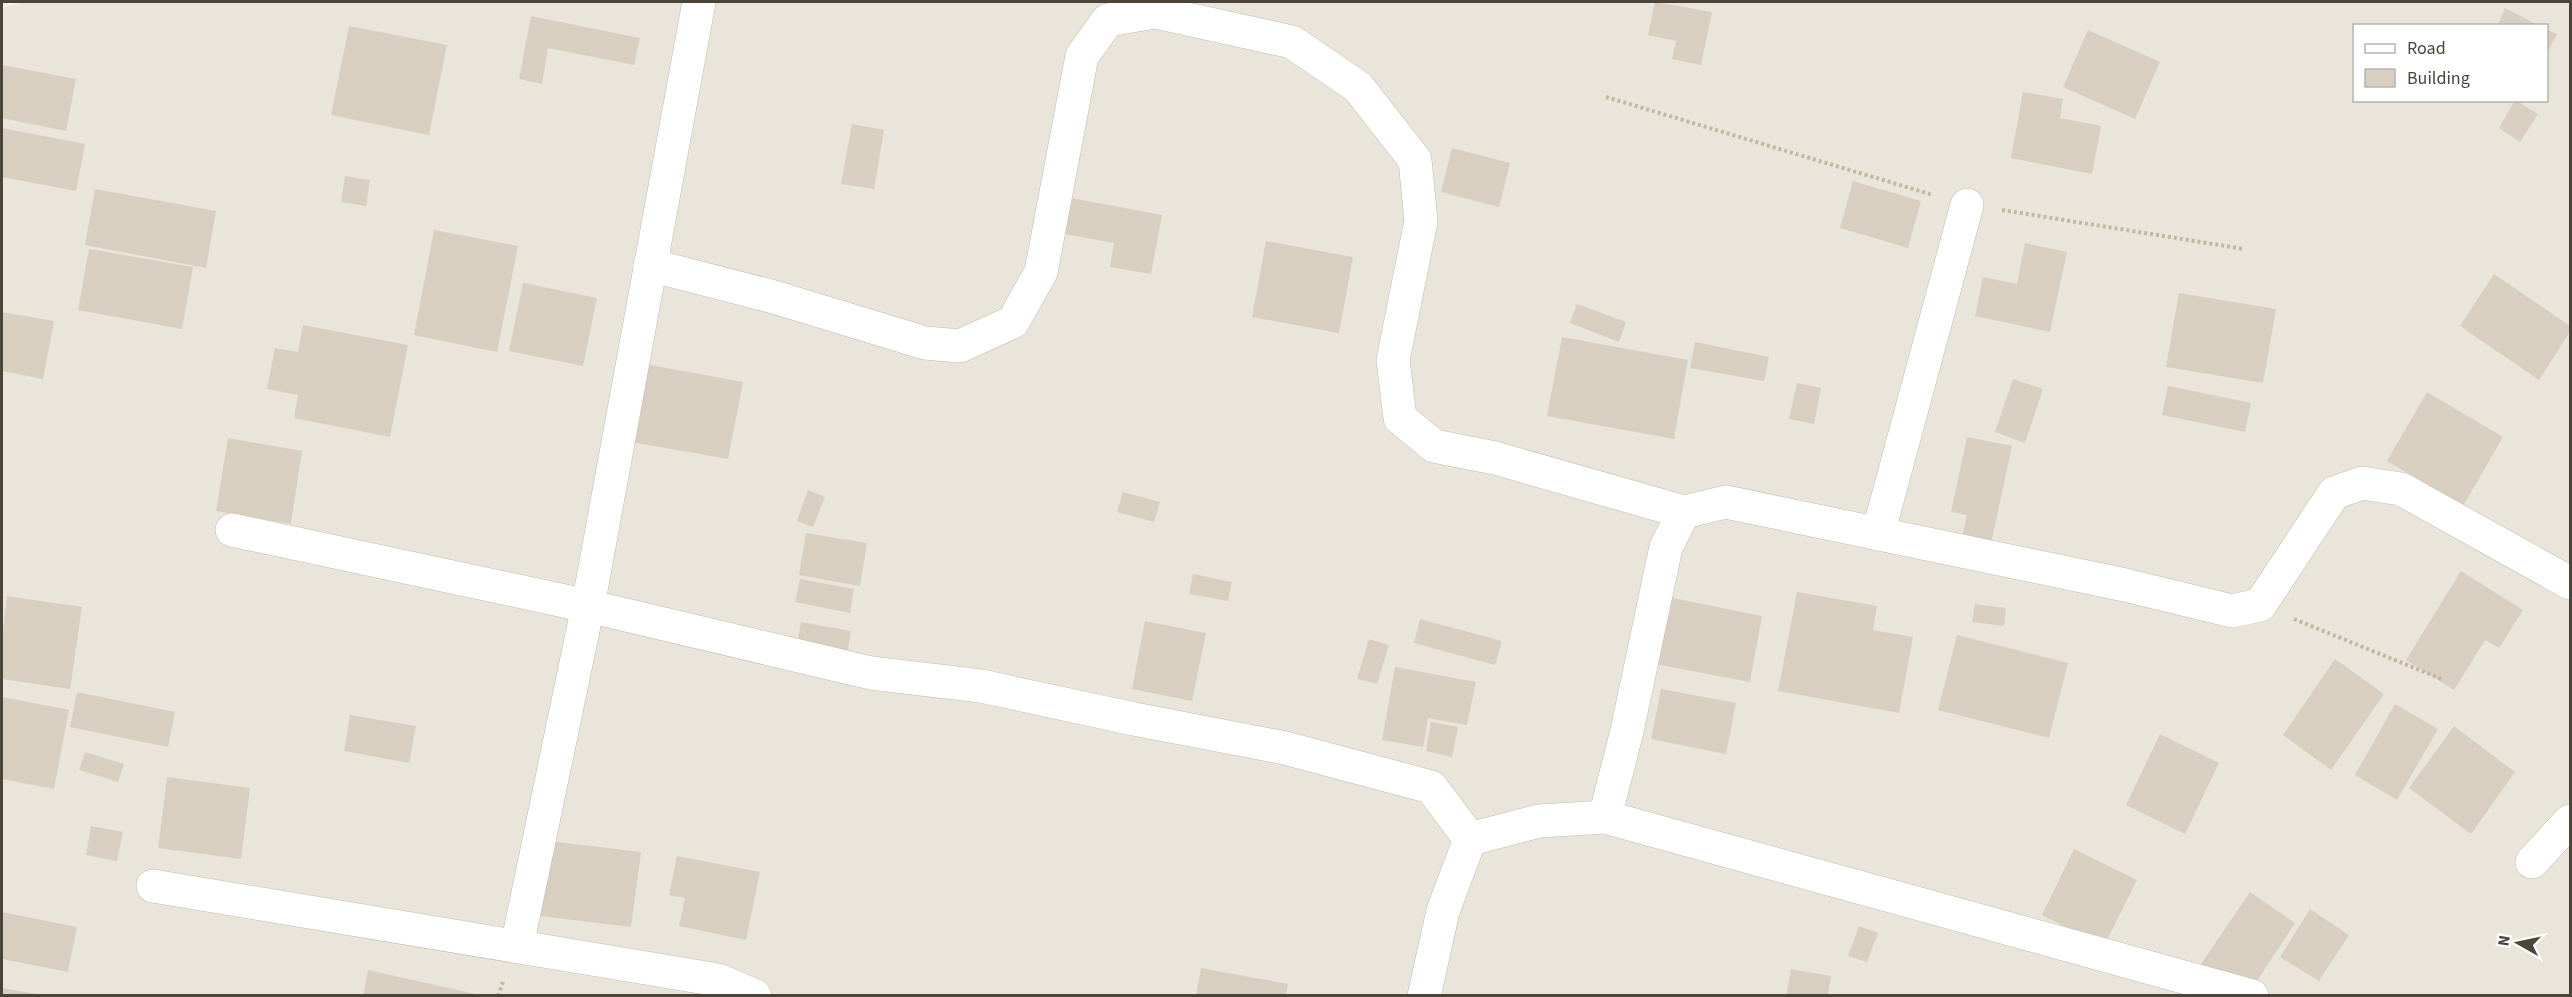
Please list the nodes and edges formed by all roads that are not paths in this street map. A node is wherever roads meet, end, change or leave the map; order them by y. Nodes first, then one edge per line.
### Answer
1 (699, 2) edge
2 (1967, 205) road end
3 (650, 265) junction
4 (1684, 512) junction
5 (232, 530) dead end
6 (1878, 534) junction
7 (2571, 583) edge
8 (588, 606) junction
9 (1605, 818) junction
10 (2571, 821) edge
11 (1470, 838) junction
12 (2532, 862) dead end
13 (153, 886) dead end
14 (517, 946) junction
15 (755, 996) edge
16 (1424, 996) edge
17 (2252, 996) edge

1 - 3 street
2 - 6 street
3 - 4 street
3 - 8 street
4 - 6 street
4 - 9 street
5 - 8 street
6 - 7 street
8 - 11 street
8 - 14 street
9 - 11 street
9 - 17 street
10 - 12 street
11 - 16 street
13 - 14 street
14 - 15 street

